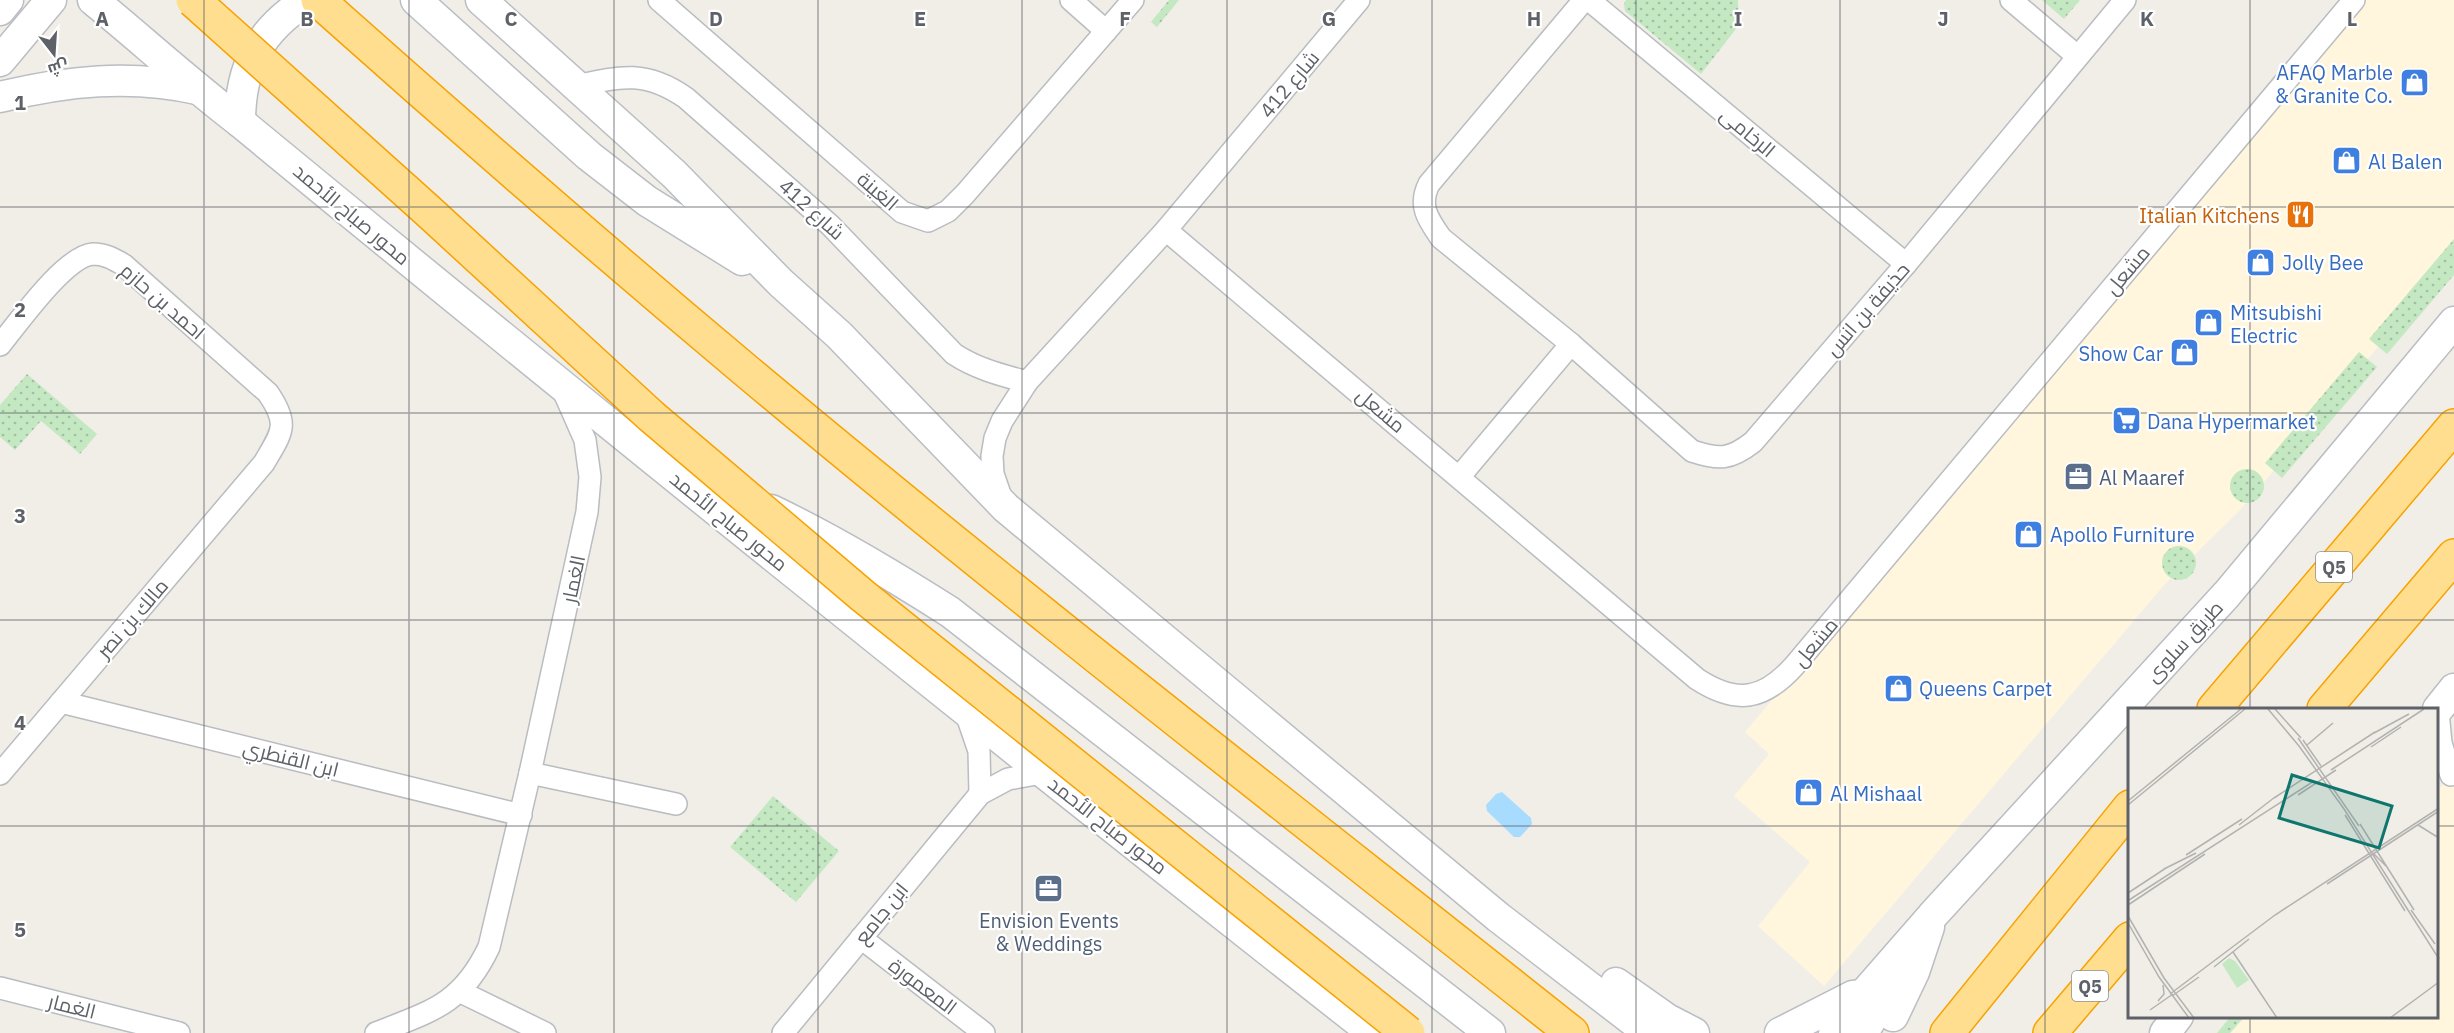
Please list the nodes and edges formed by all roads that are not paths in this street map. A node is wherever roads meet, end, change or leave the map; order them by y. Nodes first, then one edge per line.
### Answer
1 (8, 0) edge
2 (51, 0) edge
3 (93, 0) edge
4 (131, 0) edge
5 (193, 0) edge
6 (308, 0) edge
7 (318, 0) edge
8 (416, 0) edge
9 (481, 0) edge
10 (660, 0) edge
11 (1071, 0) edge
12 (1133, 0) edge
13 (1359, 0) edge
14 (1584, 0) edge
15 (1589, 0) edge
16 (2011, 0) edge
17 (2125, 0) edge
18 (2354, 0) edge
19 (0, 10) edge
20 (1106, 31) junction
21 (150, 46) junction
22 (2077, 56) junction
23 (0, 61) edge
24 (577, 86) junction
25 (197, 89) junction
26 (0, 97) edge
27 (240, 122) junction
28 (1166, 230) junction
29 (1906, 264) junction
30 (781, 283) junction
31 (2454, 322) edge
32 (1571, 344) junction
33 (0, 345) edge
34 (1027, 382) junction
35 (562, 387) junction
36 (2454, 426) edge
37 (655, 462) junction
38 (264, 463) joint
39 (1460, 476) junction
40 (1006, 508) junction
41 (2454, 556) edge
42 (2454, 689) edge
43 (61, 702) junction
44 (2215, 708) edge
45 (2326, 708) edge
46 (2439, 709) edge
47 (965, 711) junction
48 (2439, 721) edge
49 (530, 773) junction
50 (0, 774) edge
51 (1042, 774) junction
52 (2448, 775) edge
53 (980, 794) junction
54 (676, 804) dead end
55 (2128, 809) edge
56 (520, 815) junction
57 (1932, 916) junction
58 (1498, 917) junction
59 (861, 938) junction
60 (2128, 941) edge
61 (0, 988) edge
62 (460, 992) junction
63 (1863, 995) junction
64 (2177, 1018) edge
65 (179, 1033) edge
66 (376, 1033) edge
67 (545, 1033) edge
68 (783, 1033) edge
69 (984, 1033) edge
70 (1373, 1033) edge
71 (1408, 1033) edge
72 (1490, 1033) edge
73 (1572, 1033) edge
74 (1649, 1033) edge
75 (1694, 1033) edge
76 (1780, 1033) edge
77 (1834, 1033) edge
78 (1863, 1033) edge
79 (1885, 1033) edge
80 (1947, 1033) edge
81 (2050, 1033) edge
82 (2165, 1033) edge

1 - 19 main road
2 - 23 main road
3 - 21 main road, محور صباح الأحمد
4 - 21 main road
5 - 71 highway, محور صباح الأحمد, bridge
6 - 27 main road
7 - 73 highway
8 - 30 main road
9 - 24 main road
10 - 20 street, الغينة
11 - 20 street
12 - 20 street, الغينة
13 - 28 street, شارع 412
14 - 32 street, حذيفة بن انس
15 - 29 street, الرخامى
16 - 22 street
17 - 22 street, حذيفة بن انس
18 - 39 street, مشعل
21 - 25 main road, محور صباح الأحمد
22 - 29 street, حذيفة بن انس
24 - 30 main road
24 - 34 street, شارع 412
25 - 26 main road
25 - 27 main road, محور صباح الأحمد
27 - 35 main road, محور صباح الأحمد
28 - 34 street, شارع 412
28 - 39 street, مشعل
29 - 32 street, حذيفة بن انس
30 - 40 main road
31 - 57 main road, طريق سلوى
32 - 39 street
33 - 38 street, احمد بن حازم
34 - 40 street, شارع 412
35 - 37 main road, محور صباح الأحمد
35 - 49 street, الغمار
36 - 44 highway, Q5
37 - 47 main road, محور صباح الأحمد
37 - 72 main road
38 - 43 street, مالك بن نصر
40 - 58 main road
41 - 45 highway
42 - 46 main road
43 - 50 street, مالك بن نصر
43 - 56 street, ابن القنطري
47 - 51 main road, محور صباح الأحمد
47 - 53 street
48 - 52 street
49 - 54 street
49 - 56 street, الغمار
51 - 53 street, ابن جامع
51 - 70 main road, محور صباح الأحمد
53 - 59 street, ابن جامع
55 - 80 highway
56 - 62 street, الغمار
57 - 63 main road, طريق سلوى
57 - 78 main road
57 - 79 main road
58 - 74 main road
58 - 75 main road
59 - 68 street, ابن جامع
59 - 69 street, المعمورة
60 - 81 highway, Q5
61 - 65 street, الغمار
62 - 66 street, الغمار
62 - 67 street
63 - 76 main road
63 - 77 main road, طريق سلوى
64 - 82 main road

